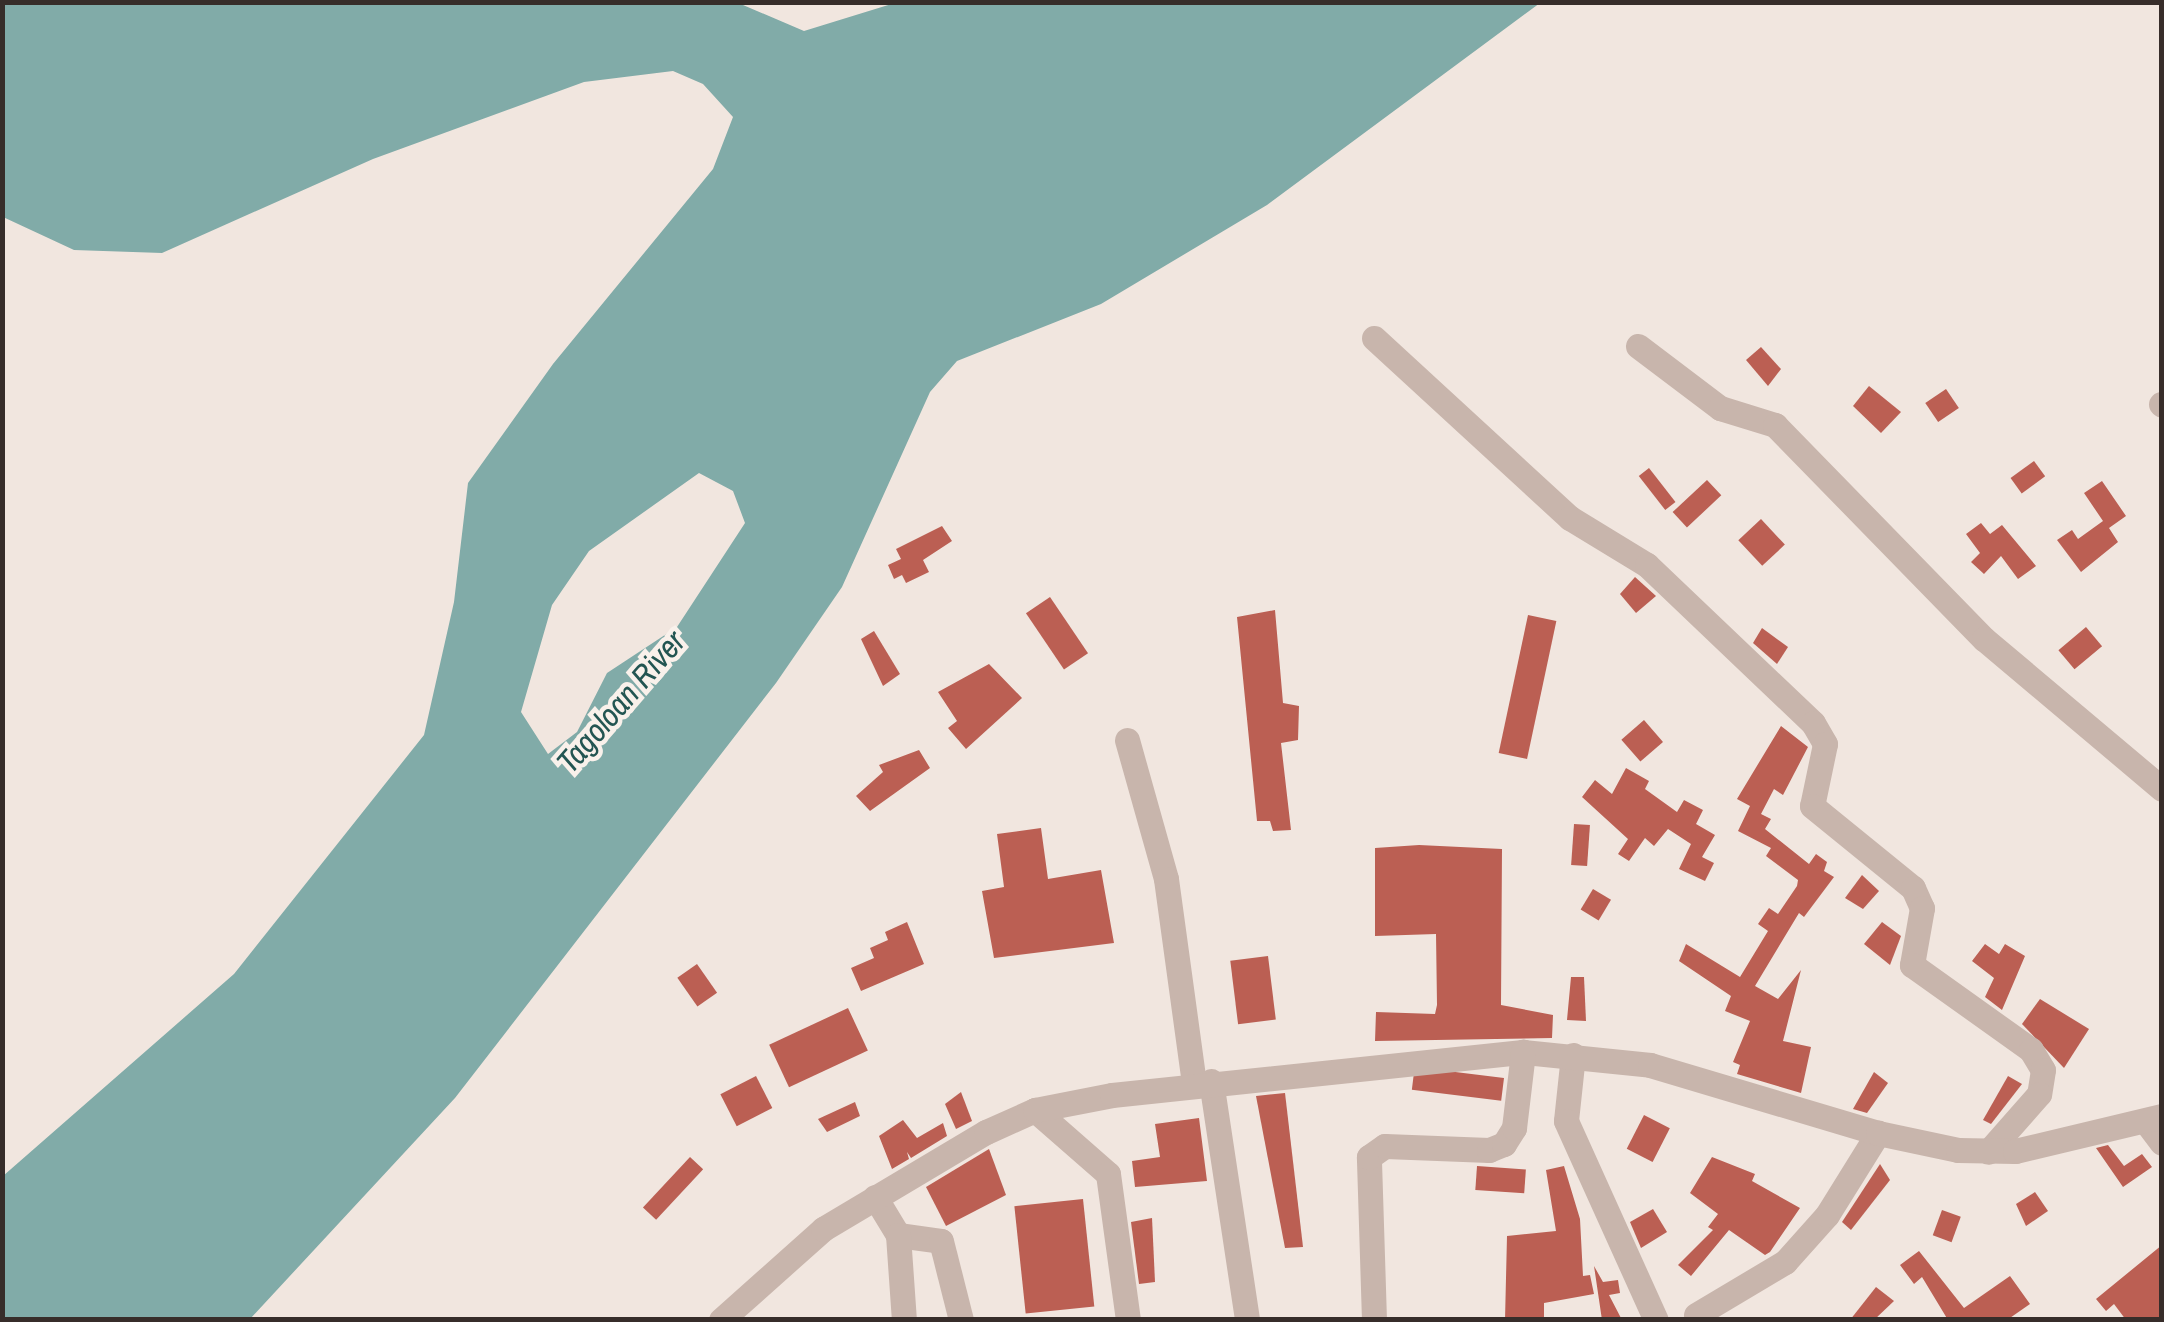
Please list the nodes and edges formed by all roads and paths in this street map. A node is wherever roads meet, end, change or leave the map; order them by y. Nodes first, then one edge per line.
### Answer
1 (1374, 338) dead end
2 (1638, 346) dead end
3 (1128, 740) dead end
4 (2162, 789) edge
5 (1523, 1052) junction
6 (1573, 1054) junction
7 (1202, 1082) junction
8 (1035, 1110) junction
9 (2154, 1118) edge
10 (1878, 1134) junction
11 (2162, 1143) edge
12 (1988, 1152) junction
13 (875, 1197) junction
14 (898, 1235) junction
15 (1696, 1315) dead end
16 (720, 1320) edge
17 (904, 1320) edge
18 (961, 1320) edge
19 (1128, 1320) edge
20 (1246, 1320) edge
21 (1374, 1320) edge
22 (1656, 1320) edge

1 - 12 street
2 - 4 street
3 - 7 street
5 - 6 street
5 - 7 street
5 - 21 street
6 - 10 street
6 - 22 street
7 - 8 street
7 - 20 street
8 - 13 street
8 - 19 street
9 - 11 street
9 - 12 street
10 - 12 street
10 - 15 street
13 - 14 street
13 - 16 street
14 - 17 street
14 - 18 street

